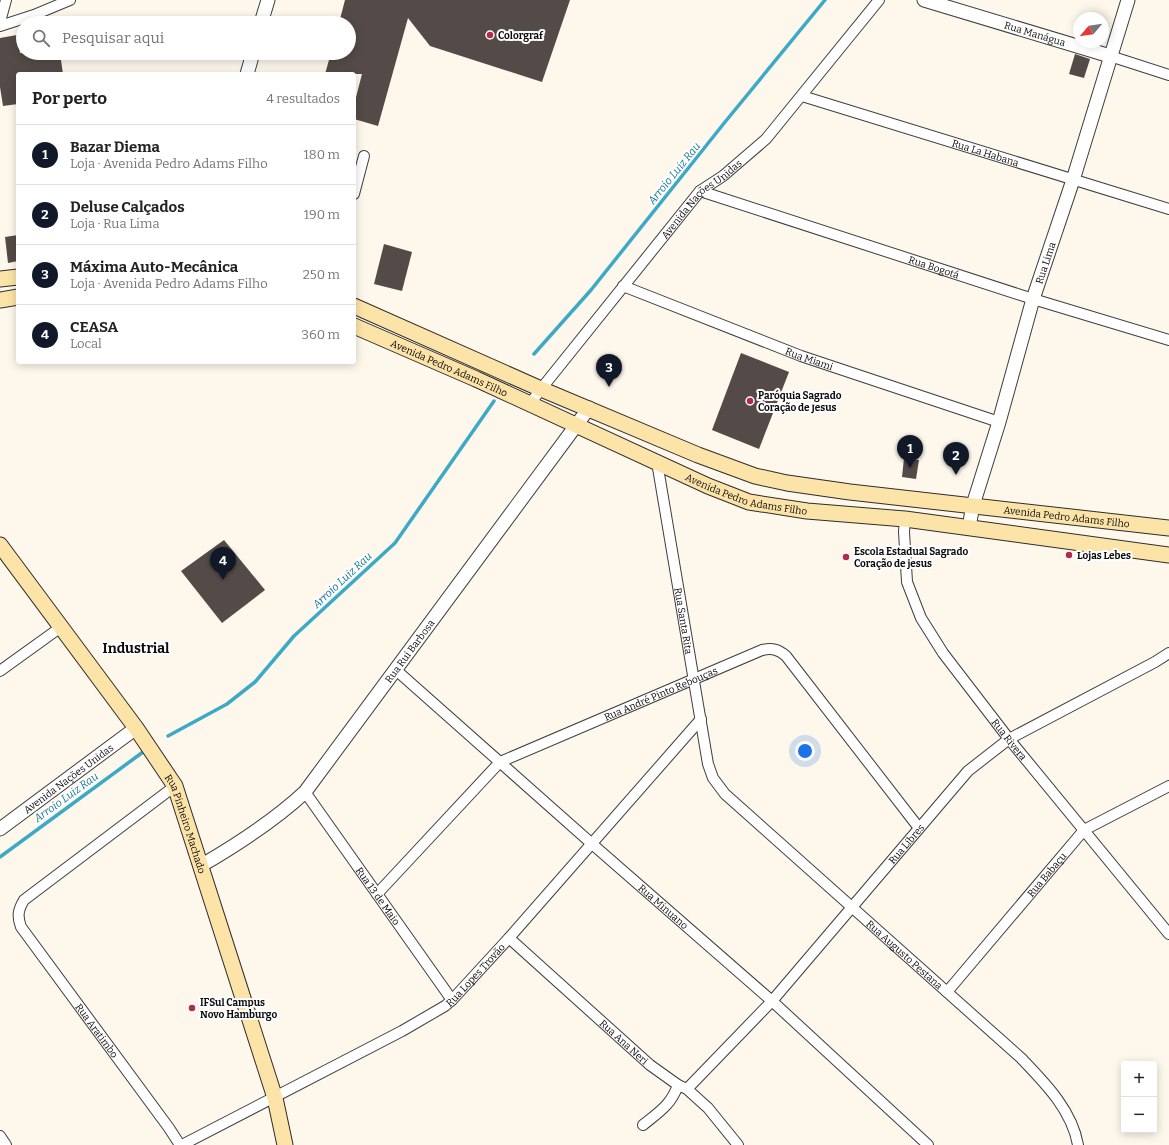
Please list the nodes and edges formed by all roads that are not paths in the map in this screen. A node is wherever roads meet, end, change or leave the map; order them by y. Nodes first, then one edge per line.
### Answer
1 (6, 0) edge
2 (70, 0) edge
3 (268, 0) edge
4 (879, 0) edge
5 (924, 0) edge
6 (1128, 0) edge
7 (31, 16) edge
8 (264, 16) edge
9 (16, 21) edge
10 (0, 22) edge
11 (0, 26) edge
12 (1110, 56) junction
13 (251, 60) edge
14 (248, 72) edge
15 (1169, 75) edge
16 (802, 96) junction
17 (364, 156) dead end
18 (1073, 180) junction
19 (356, 186) edge
20 (700, 191) junction
21 (1169, 209) edge
22 (16, 277) edge
23 (0, 279) edge
24 (623, 286) junction
25 (16, 297) edge
26 (1033, 299) junction
27 (0, 300) edge
28 (356, 307) edge
29 (356, 327) edge
30 (1169, 340) edge
31 (444, 346) junction
32 (437, 362) junction
33 (541, 389) junction
34 (530, 404) junction
35 (589, 408) junction
36 (999, 422) junction
37 (577, 425) junction
38 (657, 462) junction
39 (973, 506) junction
40 (905, 519) junction
41 (1092, 520) junction
42 (969, 527) junction
43 (1169, 528) edge
44 (1088, 543) junction
45 (0, 545) edge
46 (1169, 553) edge
47 (61, 627) junction
48 (1169, 653) edge
49 (396, 670) junction
50 (0, 671) edge
51 (694, 679) junction
52 (701, 719) junction
53 (136, 728) junction
54 (1009, 739) junction
55 (500, 762) junction
56 (713, 778) joint
57 (175, 786) junction
58 (1169, 786) edge
59 (305, 792) junction
60 (919, 828) junction
61 (0, 829) edge
62 (1084, 830) junction
63 (591, 844) junction
64 (202, 865) junction
65 (377, 894) junction
66 (853, 908) junction
67 (1168, 932) edge
68 (509, 938) junction
69 (947, 992) junction
70 (452, 1000) junction
71 (772, 1000) junction
72 (682, 1087) junction
73 (275, 1098) junction
74 (643, 1125) dead end
75 (0, 1136) edge
76 (6, 1145) edge
77 (181, 1145) edge
78 (285, 1145) edge
79 (738, 1145) edge
80 (928, 1145) edge
81 (1078, 1145) edge

1 - 10 street
2 - 7 street
3 - 8 street
4 - 16 street, Avenida Nações Unidas
5 - 12 street, Rua Manágua
6 - 12 street, Rua Lima
9 - 11 street
12 - 15 street, Rua Manágua
12 - 18 street, Rua Lima
13 - 14 street
16 - 18 street, Rua La Habana
16 - 20 street, Avenida Nações Unidas
17 - 19 street
18 - 21 street, Rua La Habana
18 - 26 street, Rua Lima
20 - 24 street, Avenida Nações Unidas
20 - 26 street, Rua Bogotá
22 - 23 main road
24 - 33 street, Avenida Nações Unidas
24 - 36 street, Rua Miami
25 - 27 main road
26 - 30 street, Rua Bogotá
26 - 36 street, Rua Lima
28 - 31 main road, Avenida Pedro Adams Filho
29 - 32 main road, Avenida Pedro Adams Filho
31 - 32 main road
31 - 33 main road, Avenida Pedro Adams Filho
32 - 34 main road, Avenida Pedro Adams Filho
33 - 34 street, Avenida Nações Unidas
33 - 35 main road, Avenida Pedro Adams Filho
34 - 37 main road, Avenida Pedro Adams Filho
35 - 37 street, Rua Rui Barbosa
35 - 39 main road, Avenida Pedro Adams Filho
36 - 39 street, Rua Lima
37 - 38 main road, Avenida Pedro Adams Filho
37 - 49 street, Rua Rui Barbosa
38 - 40 main road, Avenida Pedro Adams Filho
38 - 51 street, Rua Santa Rita
39 - 41 main road, Avenida Pedro Adams Filho
39 - 42 street, Rua Lima
40 - 42 main road, Avenida Pedro Adams Filho
40 - 54 street, Rua Rivera
41 - 43 main road, Avenida Pedro Adams Filho
41 - 44 main road
42 - 44 main road, Avenida Pedro Adams Filho
44 - 46 main road, Avenida Pedro Adams Filho
45 - 47 main road, Rua Pinheiro Machado
47 - 50 street
47 - 53 main road, Rua Pinheiro Machado
48 - 54 street, Rua Libres
49 - 55 street, Rua Minuano
49 - 59 street, Rua Rui Barbosa
51 - 52 street, Rua Santa Rita
51 - 55 street, Rua André Pinto Rebouças
51 - 60 street, Rua André Pinto Rebouças
52 - 56 street, Rua Santa Rita
52 - 63 street, Rua Lopes Trovão
53 - 57 main road, Rua Pinheiro Machado
53 - 61 street, Avenida Nações Unidas
54 - 60 street, Rua Libres
54 - 62 street, Rua Rivera
55 - 63 street, Rua Minuano
55 - 65 street, Rua André Pinto Rebouças
56 - 66 street, Rua Augusto Pestana
57 - 64 main road, Rua Pinheiro Machado
57 - 77 street, Rua Aratimbo
58 - 62 street, Rua Babaçu
59 - 64 street, Rua Rui Barbosa
59 - 65 street, Rua 13 de Maio
60 - 66 street, Rua Libres
62 - 67 street, Rua Rivera
62 - 69 street, Rua Babaçu
63 - 68 street, Rua Lopes Trovão
63 - 71 street, Rua Minuano
64 - 73 main road, Rua Pinheiro Machado
65 - 70 street, Rua 13 de Maio
66 - 69 street, Rua Augusto Pestana
66 - 71 street, Rua Libres
68 - 70 street, Rua Lopes Trovão
68 - 72 street, Rua Ana Neri
69 - 81 street, Rua Augusto Pestana
70 - 73 street, Rua Lopes Trovão
71 - 72 street, Rua Libres
71 - 80 street, Rua Minuano
72 - 74 street, Rua Libres
72 - 79 street, Rua Ana Neri
73 - 77 street, Rua Lopes Trovão
73 - 78 main road, Rua Pinheiro Machado
75 - 76 street

